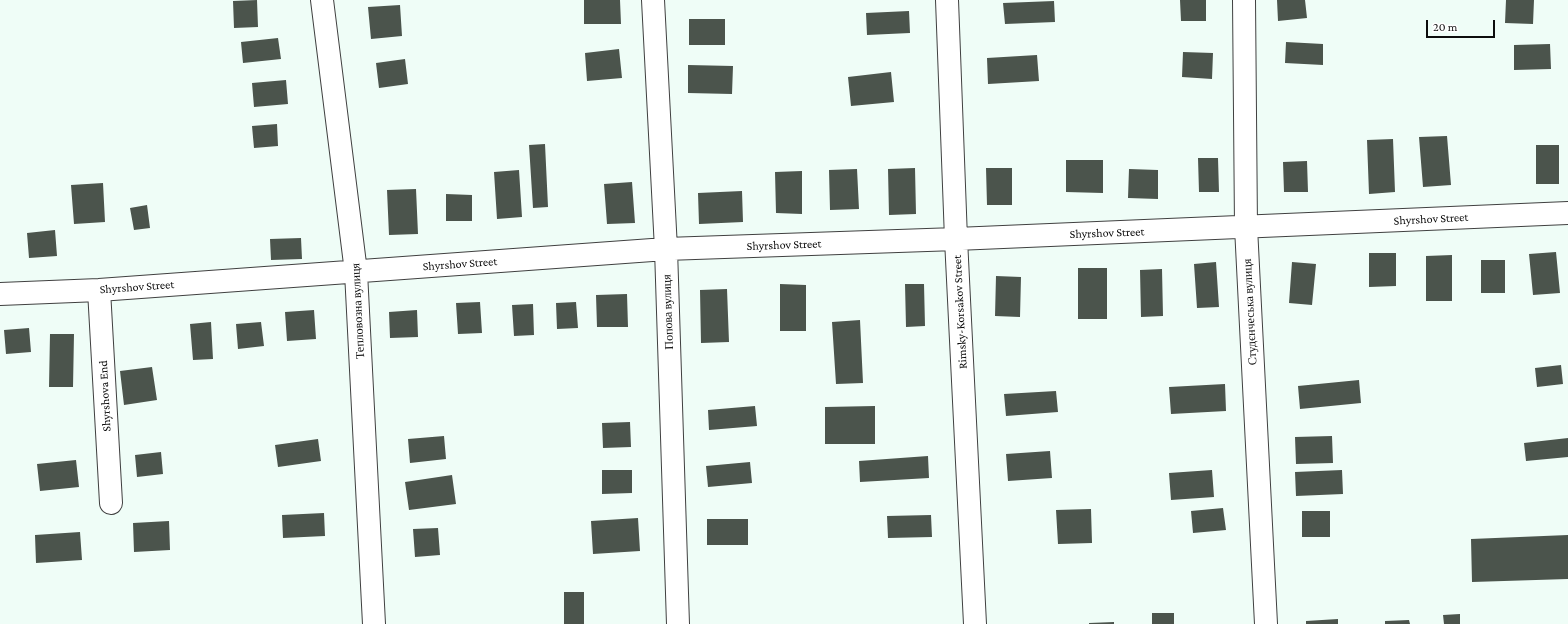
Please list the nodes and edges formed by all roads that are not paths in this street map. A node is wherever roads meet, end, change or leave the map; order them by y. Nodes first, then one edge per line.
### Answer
1 (322, 0) edge
2 (653, 0) edge
3 (947, 0) edge
4 (1244, 0) edge
5 (1568, 213) edge
6 (1246, 227) junction
7 (956, 239) junction
8 (666, 249) junction
9 (356, 272) junction
10 (99, 290) junction
11 (0, 294) edge
12 (111, 503) dead end
13 (374, 624) edge
14 (678, 624) edge
15 (975, 624) edge
16 (1266, 624) edge

1 - 9 street, Тепловозна вулиця
2 - 8 street, Попова вулиця
3 - 7 street, Rimsky-Korsakov Street
4 - 6 street, Студєнчеська вулиця
5 - 6 street, Shyrshov Street
6 - 7 street, Shyrshov Street
6 - 16 street, Студєнчеська вулиця
7 - 8 street, Shyrshov Street
7 - 15 street, Rimsky-Korsakov Street
8 - 9 street, Shyrshov Street
8 - 14 street, Попова вулиця
9 - 10 street, Shyrshov Street
9 - 13 street, Тепловозна вулиця
10 - 11 street, Shyrshov Street
10 - 12 street, Shyrshova End

